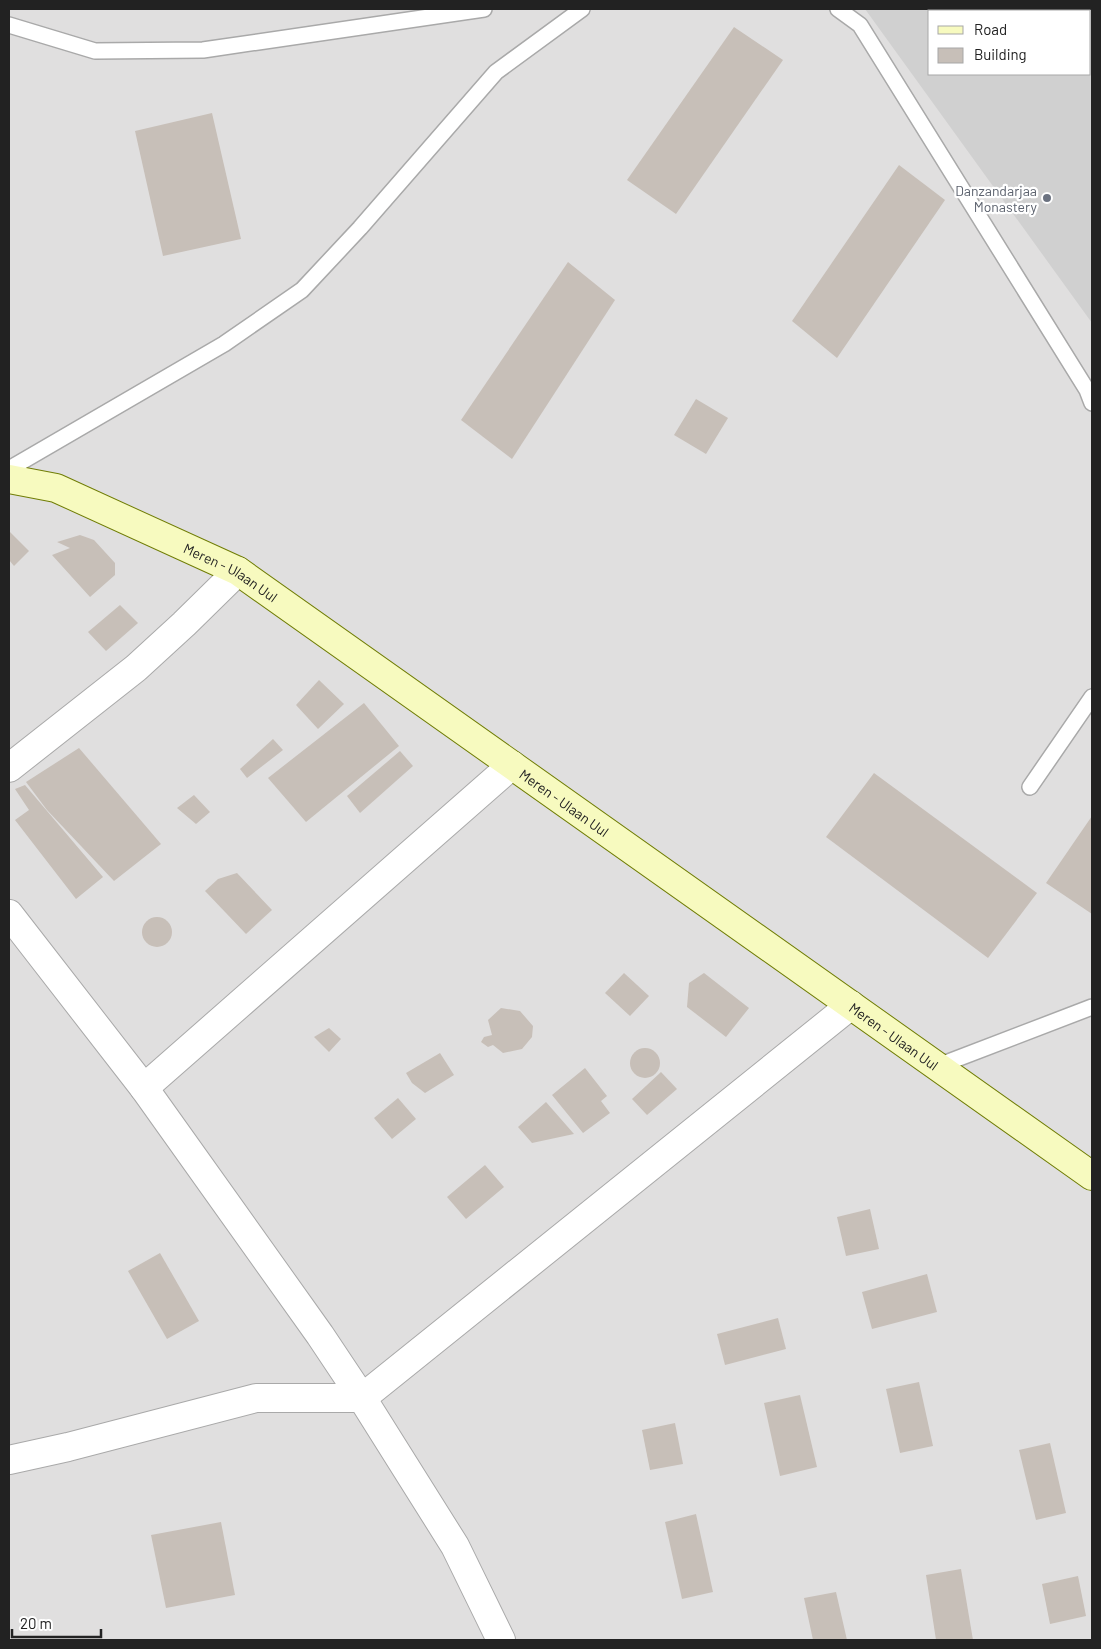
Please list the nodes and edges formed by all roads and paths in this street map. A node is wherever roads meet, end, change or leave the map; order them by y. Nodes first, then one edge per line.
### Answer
1 (484, 9) edge
2 (582, 9) edge
3 (838, 9) edge
4 (9, 26) edge
5 (1092, 402) edge
6 (9, 469) edge
7 (9, 479) edge
8 (238, 571) junction
9 (1092, 697) edge
10 (512, 765) junction
11 (9, 768) edge
12 (1030, 787) dead end
13 (9, 914) edge
14 (851, 1005) junction
15 (1092, 1007) edge
16 (938, 1066) junction
17 (144, 1088) junction
18 (1092, 1176) edge
19 (362, 1398) junction
20 (9, 1460) edge
21 (501, 1640) edge

1 - 4 lane
2 - 6 lane
3 - 5 lane
7 - 8 street, Meren - Ulaan Uul
8 - 10 street, Meren - Ulaan Uul
8 - 11 street
9 - 12 lane
10 - 14 street, Meren - Ulaan Uul
10 - 17 street
13 - 17 street
14 - 16 street, Meren - Ulaan Uul
14 - 19 street
15 - 16 lane
16 - 18 street, Meren - Ulaan Uul
17 - 19 street
19 - 20 street
19 - 21 street

